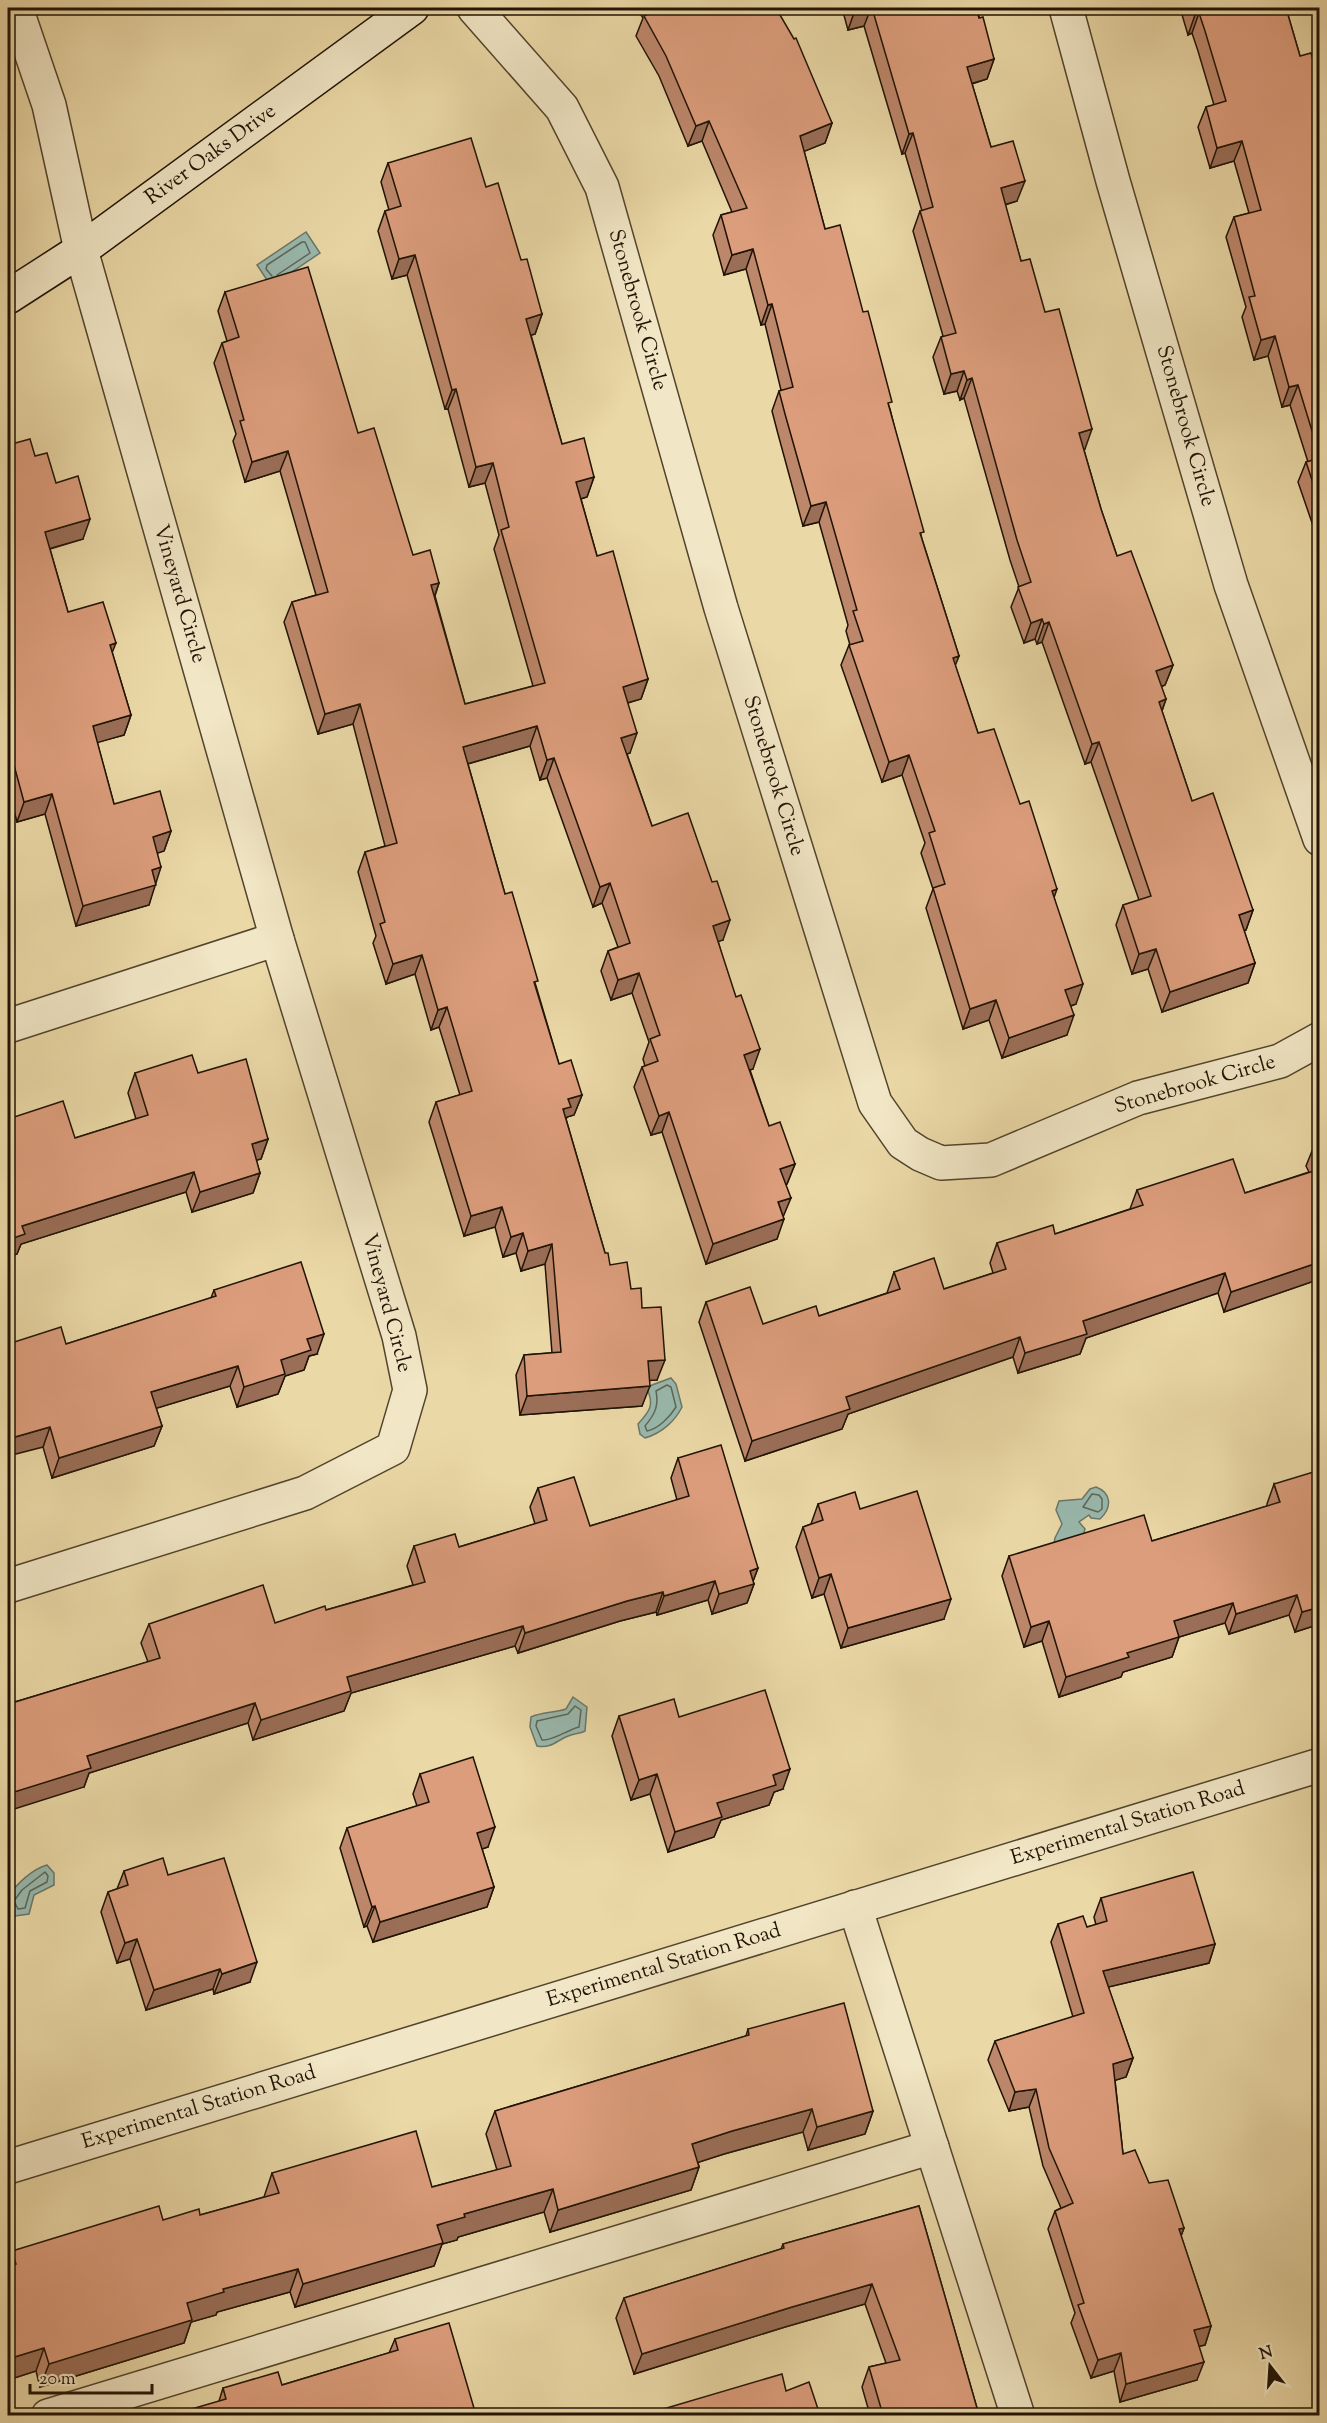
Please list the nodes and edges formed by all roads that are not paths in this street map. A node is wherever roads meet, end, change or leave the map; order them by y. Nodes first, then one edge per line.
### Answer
1 (16, 8) edge
2 (412, 8) edge
3 (474, 8) edge
4 (1066, 8) edge
5 (81, 250) junction
6 (8, 297) edge
7 (1320, 839) edge
8 (277, 939) junction
9 (8, 1026) edge
10 (1320, 1039) edge
11 (8, 1586) edge
12 (1320, 1765) edge
13 (855, 1907) junction
14 (932, 2147) junction
15 (8, 2167) edge
16 (48, 2415) edge
17 (1018, 2415) edge

1 - 5 street, Vineyard Circle
2 - 5 street, River Oaks Drive
3 - 10 street, Stonebrook Circle
4 - 7 street, Stonebrook Circle
5 - 6 street, River Oaks Drive
5 - 8 street, Vineyard Circle
8 - 9 street
8 - 11 street, Vineyard Circle
12 - 13 street, Experimental Station Road
13 - 14 street
13 - 15 street, Experimental Station Road
14 - 16 street
14 - 17 street

